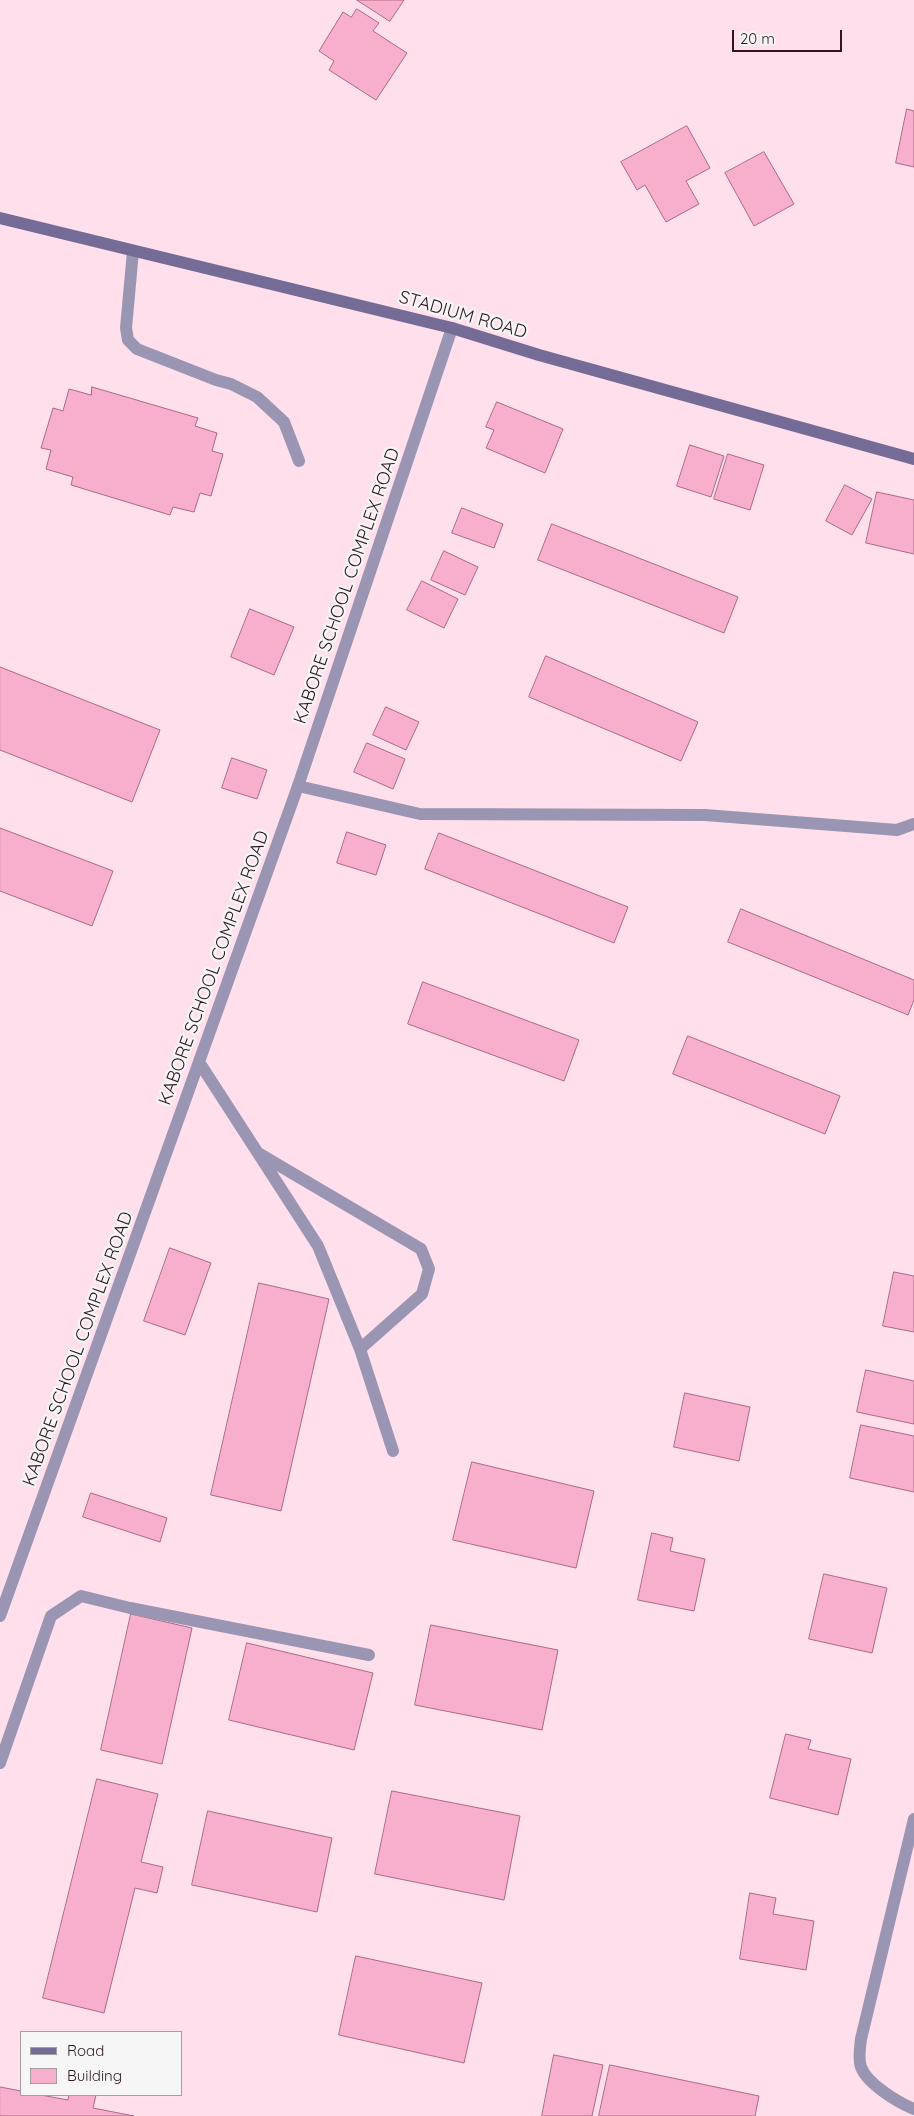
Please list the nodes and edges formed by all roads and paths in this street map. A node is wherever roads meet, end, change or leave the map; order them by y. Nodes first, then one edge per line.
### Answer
1 (0, 218) edge
2 (132, 251) junction
3 (452, 328) junction
4 (914, 459) edge
5 (299, 461) dead end
6 (298, 786) junction
7 (914, 824) edge
8 (199, 1062) junction
9 (256, 1151) junction
10 (360, 1349) junction
11 (393, 1451) dead end
12 (0, 1616) edge
13 (369, 1655) dead end
14 (0, 1763) edge
15 (914, 1819) edge
16 (914, 2108) edge

1 - 2 main road, STADIUM ROAD
2 - 3 main road, STADIUM ROAD
2 - 5 street
3 - 4 main road, STADIUM ROAD
3 - 6 street, KABORE SCHOOL COMPLEX ROAD
6 - 7 street
6 - 8 street, KABORE SCHOOL COMPLEX ROAD
8 - 9 street
8 - 12 street, KABORE SCHOOL COMPLEX ROAD
9 - 10 street
9 - 10 street
10 - 11 street
13 - 14 street
15 - 16 street

